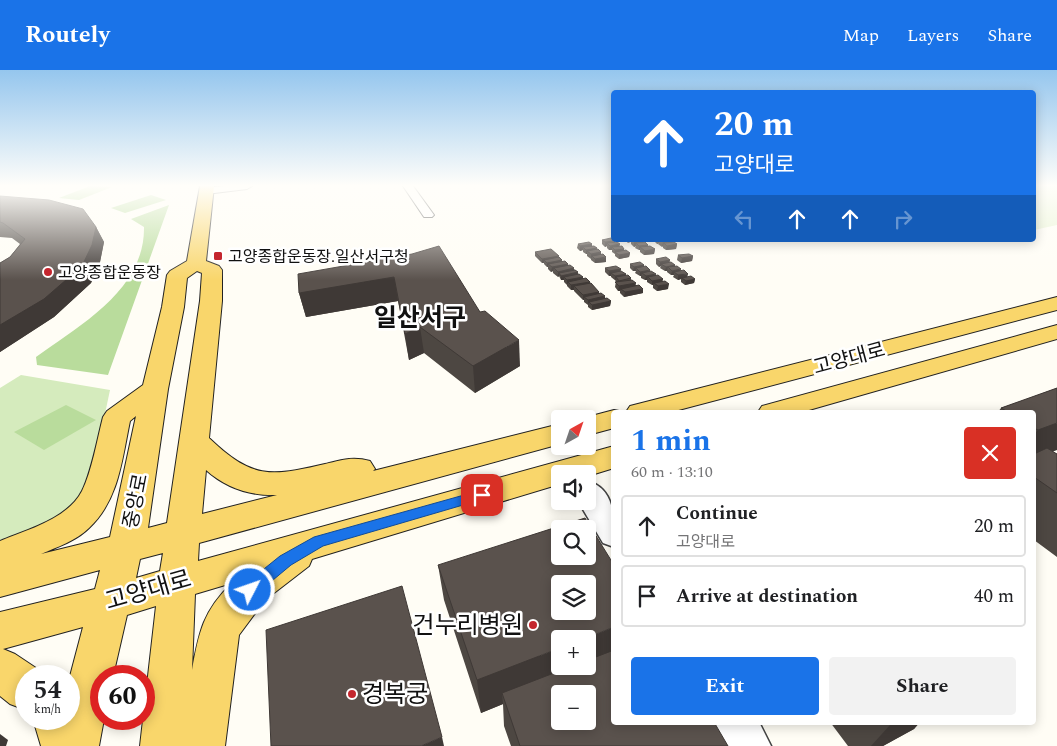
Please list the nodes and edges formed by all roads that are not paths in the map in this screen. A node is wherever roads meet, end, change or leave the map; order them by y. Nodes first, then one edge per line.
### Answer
1 (202, 218) edge
2 (196, 264) junction
3 (1057, 303) edge
4 (1057, 332) edge
5 (155, 389) junction
6 (648, 410) edge
7 (779, 410) edge
8 (611, 421) edge
9 (596, 424) edge
10 (551, 436) edge
11 (193, 439) junction
12 (611, 459) edge
13 (596, 468) edge
14 (389, 478) junction
15 (551, 485) edge
16 (596, 505) edge
17 (611, 529) edge
18 (183, 532) junction
19 (319, 541) junction
20 (126, 547) junction
21 (0, 557) edge
22 (0, 581) edge
23 (177, 582) junction
24 (111, 602) junction
25 (0, 631) edge
26 (0, 669) edge
27 (15, 680) edge
28 (736, 725) edge
29 (60, 730) edge
30 (65, 746) edge
31 (75, 746) edge
32 (164, 746) edge
33 (201, 746) edge
34 (749, 746) edge

1 - 2 main road
2 - 5 main road, 중앙로
2 - 11 main road
3 - 6 main road, 고양대로
4 - 7 main road, 고양대로
5 - 20 main road, 중앙로
5 - 21 main road
8 - 9 main road
10 - 14 main road
11 - 14 main road
11 - 18 main road
12 - 13 main road, 고양대로
14 - 18 main road
15 - 19 main road, 고양대로
16 - 17 street
18 - 20 main road
18 - 23 main road
19 - 23 main road, 고양대로
19 - 33 main road
20 - 22 main road
20 - 24 main road, 중앙로
23 - 24 main road, 고양대로
23 - 32 main road
24 - 25 main road, 고양대로
24 - 31 main road, 중앙로
26 - 27 main road
28 - 34 street
29 - 30 main road

